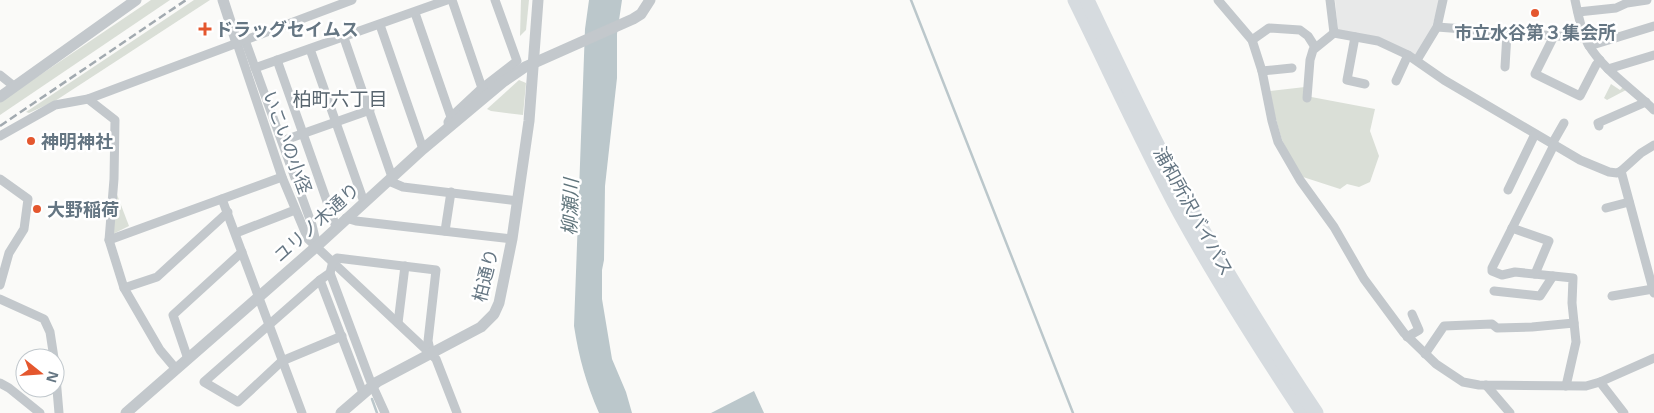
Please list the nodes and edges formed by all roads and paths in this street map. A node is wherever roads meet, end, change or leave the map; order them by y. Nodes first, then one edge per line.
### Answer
1 (136, 0) edge
2 (352, 0) edge
3 (447, 0) edge
4 (452, 0) edge
5 (495, 0) edge
6 (538, 0) edge
7 (650, 0) edge
8 (1075, 0) edge
9 (1087, 0) edge
10 (1218, 0) edge
11 (1330, 0) edge
12 (1443, 0) edge
13 (1574, 0) edge
14 (1647, 0) edge
15 (226, 1) edge
16 (1578, 12) junction
17 (415, 13) junction
18 (380, 24) junction
19 (1654, 26) edge
20 (1436, 28) junction
21 (1334, 33) junction
22 (1508, 33) junction
23 (1554, 36) junction
24 (1355, 37) junction
25 (344, 38) junction
26 (1252, 40) junction
27 (241, 42) junction
28 (1587, 42) junction
29 (1316, 48) junction
30 (310, 49) junction
31 (1408, 55) junction
32 (1654, 55) edge
33 (277, 60) junction
34 (1417, 60) junction
35 (1600, 60) junction
36 (533, 63) junction
37 (1505, 67) dead end
38 (255, 68) junction
39 (1292, 68) dead end
40 (1608, 69) junction
41 (1262, 71) junction
42 (0, 75) edge
43 (1396, 81) dead end
44 (1365, 84) dead end
45 (15, 87) junction
46 (482, 88) junction
47 (0, 97) edge
48 (1307, 98) dead end
49 (88, 99) junction
50 (1646, 102) junction
51 (370, 110) junction
52 (1654, 110) edge
53 (336, 122) junction
54 (450, 122) junction
55 (1564, 123) dead end
56 (1599, 126) dead end
57 (303, 133) junction
58 (1535, 134) junction
59 (0, 136) edge
60 (282, 141) junction
61 (1553, 144) junction
62 (1654, 145) edge
63 (423, 150) junction
64 (1621, 171) junction
65 (282, 176) junction
66 (0, 179) edge
67 (390, 179) junction
68 (1508, 190) dead end
69 (451, 192) junction
70 (222, 199) junction
71 (518, 200) junction
72 (364, 202) junction
73 (1629, 202) junction
74 (1606, 208) dead end
75 (295, 210) junction
76 (228, 212) junction
77 (346, 218) junction
78 (336, 227) junction
79 (1512, 228) junction
80 (445, 231) junction
81 (236, 233) junction
82 (109, 240) junction
83 (512, 240) junction
84 (317, 246) junction
85 (242, 252) junction
86 (332, 261) junction
87 (405, 266) junction
88 (330, 273) junction
89 (1535, 274) junction
90 (1553, 276) junction
91 (320, 280) junction
92 (0, 285) edge
93 (124, 288) junction
94 (1654, 291) edge
95 (1494, 292) dead end
96 (259, 296) junction
97 (1612, 296) dead end
98 (0, 299) edge
99 (1412, 314) dead end
100 (398, 323) junction
101 (1574, 323) junction
102 (270, 325) junction
103 (342, 336) junction
104 (1408, 337) junction
105 (52, 348) edge
106 (431, 354) junction
107 (1425, 354) junction
108 (1654, 358) edge
109 (188, 359) junction
110 (282, 361) junction
111 (176, 369) junction
112 (1600, 382) junction
113 (0, 383) edge
114 (1486, 385) junction
115 (1566, 386) junction
116 (368, 389) junction
117 (58, 398) edge
118 (40, 413) edge
119 (59, 413) edge
120 (126, 413) edge
121 (302, 413) edge
122 (341, 413) edge
123 (385, 413) edge
124 (457, 413) edge
125 (1303, 413) edge
126 (1316, 413) edge
127 (1510, 413) edge
128 (1624, 413) edge

1 - 45 street
2 - 27 street
3 - 17 street
4 - 46 street
5 - 46 street
6 - 36 street, 柏通り
7 - 36 street, ユリノ木通り
8 - 125 highway, 浦和所沢バイパス
9 - 126 highway, 浦和所沢バイパス
10 - 26 street
11 - 21 street
12 - 20 street
13 - 16 street
14 - 16 street
15 - 27 street
16 - 28 street
17 - 18 street
17 - 54 street
18 - 25 street
18 - 63 street
19 - 28 street
20 - 22 street
20 - 34 street
21 - 24 street
21 - 29 street
22 - 23 street
22 - 37 street
23 - 28 street
23 - 35 street
24 - 31 street
24 - 44 street
25 - 30 street
25 - 51 street
26 - 29 street
26 - 41 street
27 - 38 street
27 - 49 street
27 - 65 street, いこいの小径
28 - 35 street
29 - 48 street
30 - 33 street
30 - 53 street
31 - 34 street
31 - 43 street
32 - 40 street
33 - 38 street
33 - 57 street
34 - 58 street
35 - 40 street
36 - 54 street, ユリノ木通り
36 - 71 street, 柏通り
38 - 60 street
39 - 41 street
40 - 50 street
41 - 104 street
42 - 45 street
45 - 47 street
46 - 54 street
49 - 59 street
49 - 82 street
50 - 52 street
50 - 56 street
51 - 53 street
51 - 67 street
53 - 57 street
53 - 72 street
54 - 63 street, ユリノ木通り
55 - 61 street
57 - 60 street
57 - 78 street
58 - 61 street
58 - 68 street
60 - 84 street
61 - 64 street
61 - 79 street
62 - 64 street
63 - 67 street, ユリノ木通り
64 - 73 street
65 - 70 street
65 - 75 street, いこいの小径
66 - 92 street
67 - 69 street
67 - 72 street, ユリノ木通り
69 - 71 street
69 - 80 street
70 - 76 street
70 - 82 street
71 - 83 street, 柏通り
72 - 77 street, ユリノ木通り
73 - 74 street
73 - 94 street
75 - 81 street
75 - 84 street, いこいの小径
76 - 81 street
76 - 93 street
77 - 78 street, ユリノ木通り
77 - 80 street
78 - 84 street, ユリノ木通り
79 - 89 street
79 - 89 street
80 - 83 street
81 - 85 street
82 - 93 street
83 - 106 street, 柏通り
84 - 86 street, いこいの小径
84 - 96 street, ユリノ木通り
85 - 96 street
85 - 109 street
86 - 87 street
86 - 88 street
86 - 100 street, いこいの小径
87 - 100 street
87 - 106 street
88 - 91 street
88 - 116 street
89 - 90 street
90 - 95 street
90 - 101 street
91 - 102 street
91 - 103 street
93 - 111 street
94 - 97 street
96 - 102 street
96 - 109 street, ユリノ木通り
98 - 105 street
99 - 104 street
100 - 106 street, いこいの小径
101 - 107 street
101 - 115 street
102 - 110 street
102 - 110 street
103 - 110 street
103 - 116 street
104 - 107 street
106 - 116 street, 柏通り
106 - 124 street
107 - 114 street
108 - 112 street
109 - 111 street, ユリノ木通り
110 - 121 street
111 - 120 street, ユリノ木通り
112 - 115 street
112 - 128 street
113 - 118 street
114 - 115 street
114 - 127 street
116 - 122 street, 柏通り
116 - 123 street
117 - 119 street

